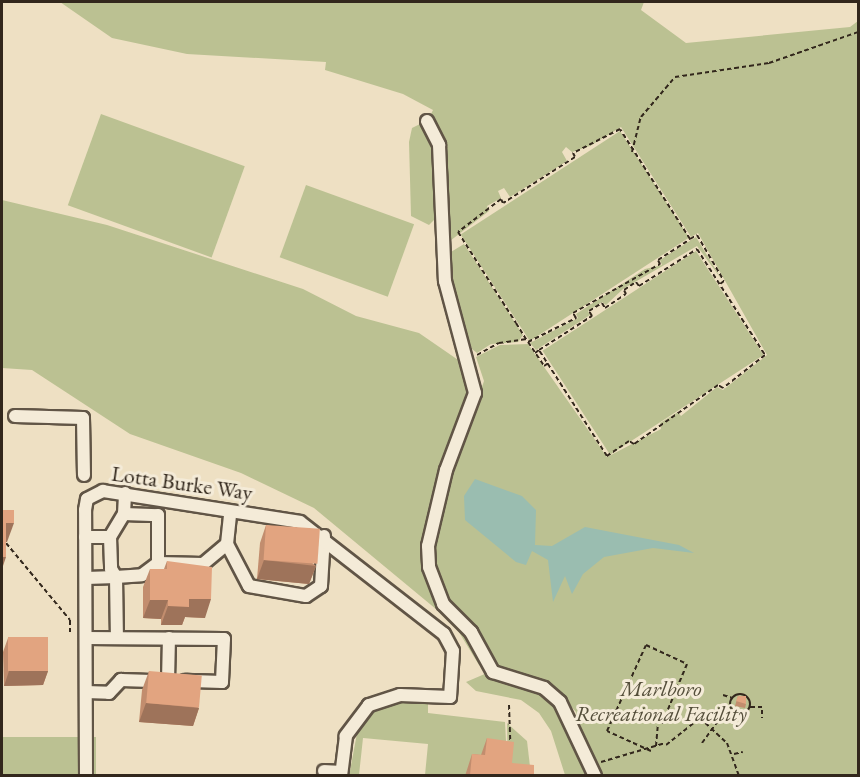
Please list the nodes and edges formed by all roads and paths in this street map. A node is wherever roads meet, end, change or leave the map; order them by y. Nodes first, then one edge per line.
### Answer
1 (858, 32) edge
2 (427, 121) dead end
3 (633, 151) junction
4 (690, 239) junction
5 (719, 284) junction
6 (527, 341) junction
7 (540, 350) junction
8 (535, 353) junction
9 (469, 360) junction
10 (549, 363) junction
11 (15, 416) dead end
12 (84, 475) dead end
13 (125, 493) junction
14 (230, 513) junction
15 (124, 514) junction
16 (324, 536) junction
17 (85, 537) junction
18 (110, 537) junction
19 (2, 543) edge
20 (227, 544) junction
21 (158, 563) junction
22 (86, 578) junction
23 (116, 578) junction
24 (70, 633) dead end
25 (86, 638) junction
26 (117, 638) junction
27 (169, 638) junction
28 (168, 681) junction
29 (86, 692) junction
30 (723, 695) dead end
31 (748, 697) junction
32 (732, 698) junction
33 (744, 701) edge
34 (509, 705) dead end
35 (700, 706) dead end
36 (750, 707) junction
37 (765, 707) dead end
38 (737, 708) dead end
39 (762, 710) junction
40 (734, 711) junction
41 (700, 718) junction
42 (762, 718) dead end
43 (712, 727) junction
44 (702, 743) dead end
45 (656, 746) junction
46 (509, 748) edge
47 (651, 751) junction
48 (642, 752) junction
49 (743, 752) dead end
50 (734, 754) junction
51 (641, 757) dead end
52 (586, 764) junction
53 (324, 771) dead end
54 (341, 774) edge
55 (86, 776) edge
56 (596, 776) edge
57 (739, 776) edge

1 - 3 path
2 - 9 lane
3 - 4 path
3 - 6 path
4 - 5 path
4 - 6 path
5 - 7 path
5 - 10 path
6 - 8 path
6 - 9 path
7 - 8 path
7 - 10 path
8 - 10 path
9 - 52 lane
11 - 12 lane
13 - 14 lane, Lotta Burke Way
13 - 15 lane
13 - 17 lane, Lotta Burke Way
14 - 16 lane, Lotta Burke Way
14 - 20 lane
15 - 18 lane
15 - 21 lane
16 - 20 lane
16 - 54 lane, Lotta Burke Way
17 - 18 lane
17 - 22 lane, Lotta Burke Way
18 - 23 lane
19 - 24 path
20 - 21 lane
21 - 23 lane
22 - 23 lane
22 - 25 lane, Lotta Burke Way
23 - 26 lane
25 - 26 lane
25 - 29 lane, Lotta Burke Way
26 - 27 lane
27 - 28 lane
27 - 28 lane
28 - 29 lane
29 - 55 lane, Lotta Burke Way
30 - 32 path
31 - 32 path
31 - 33 path
31 - 36 path
32 - 40 path
34 - 46 path
35 - 41 path
36 - 39 path
36 - 40 path
37 - 39 path
38 - 40 path
39 - 42 path
40 - 43 path
41 - 43 path
41 - 45 path
43 - 44 path
43 - 50 path
45 - 47 path
45 - 47 path
47 - 48 path
48 - 51 path
48 - 52 path
49 - 50 path
50 - 57 path
52 - 56 lane
53 - 54 lane

